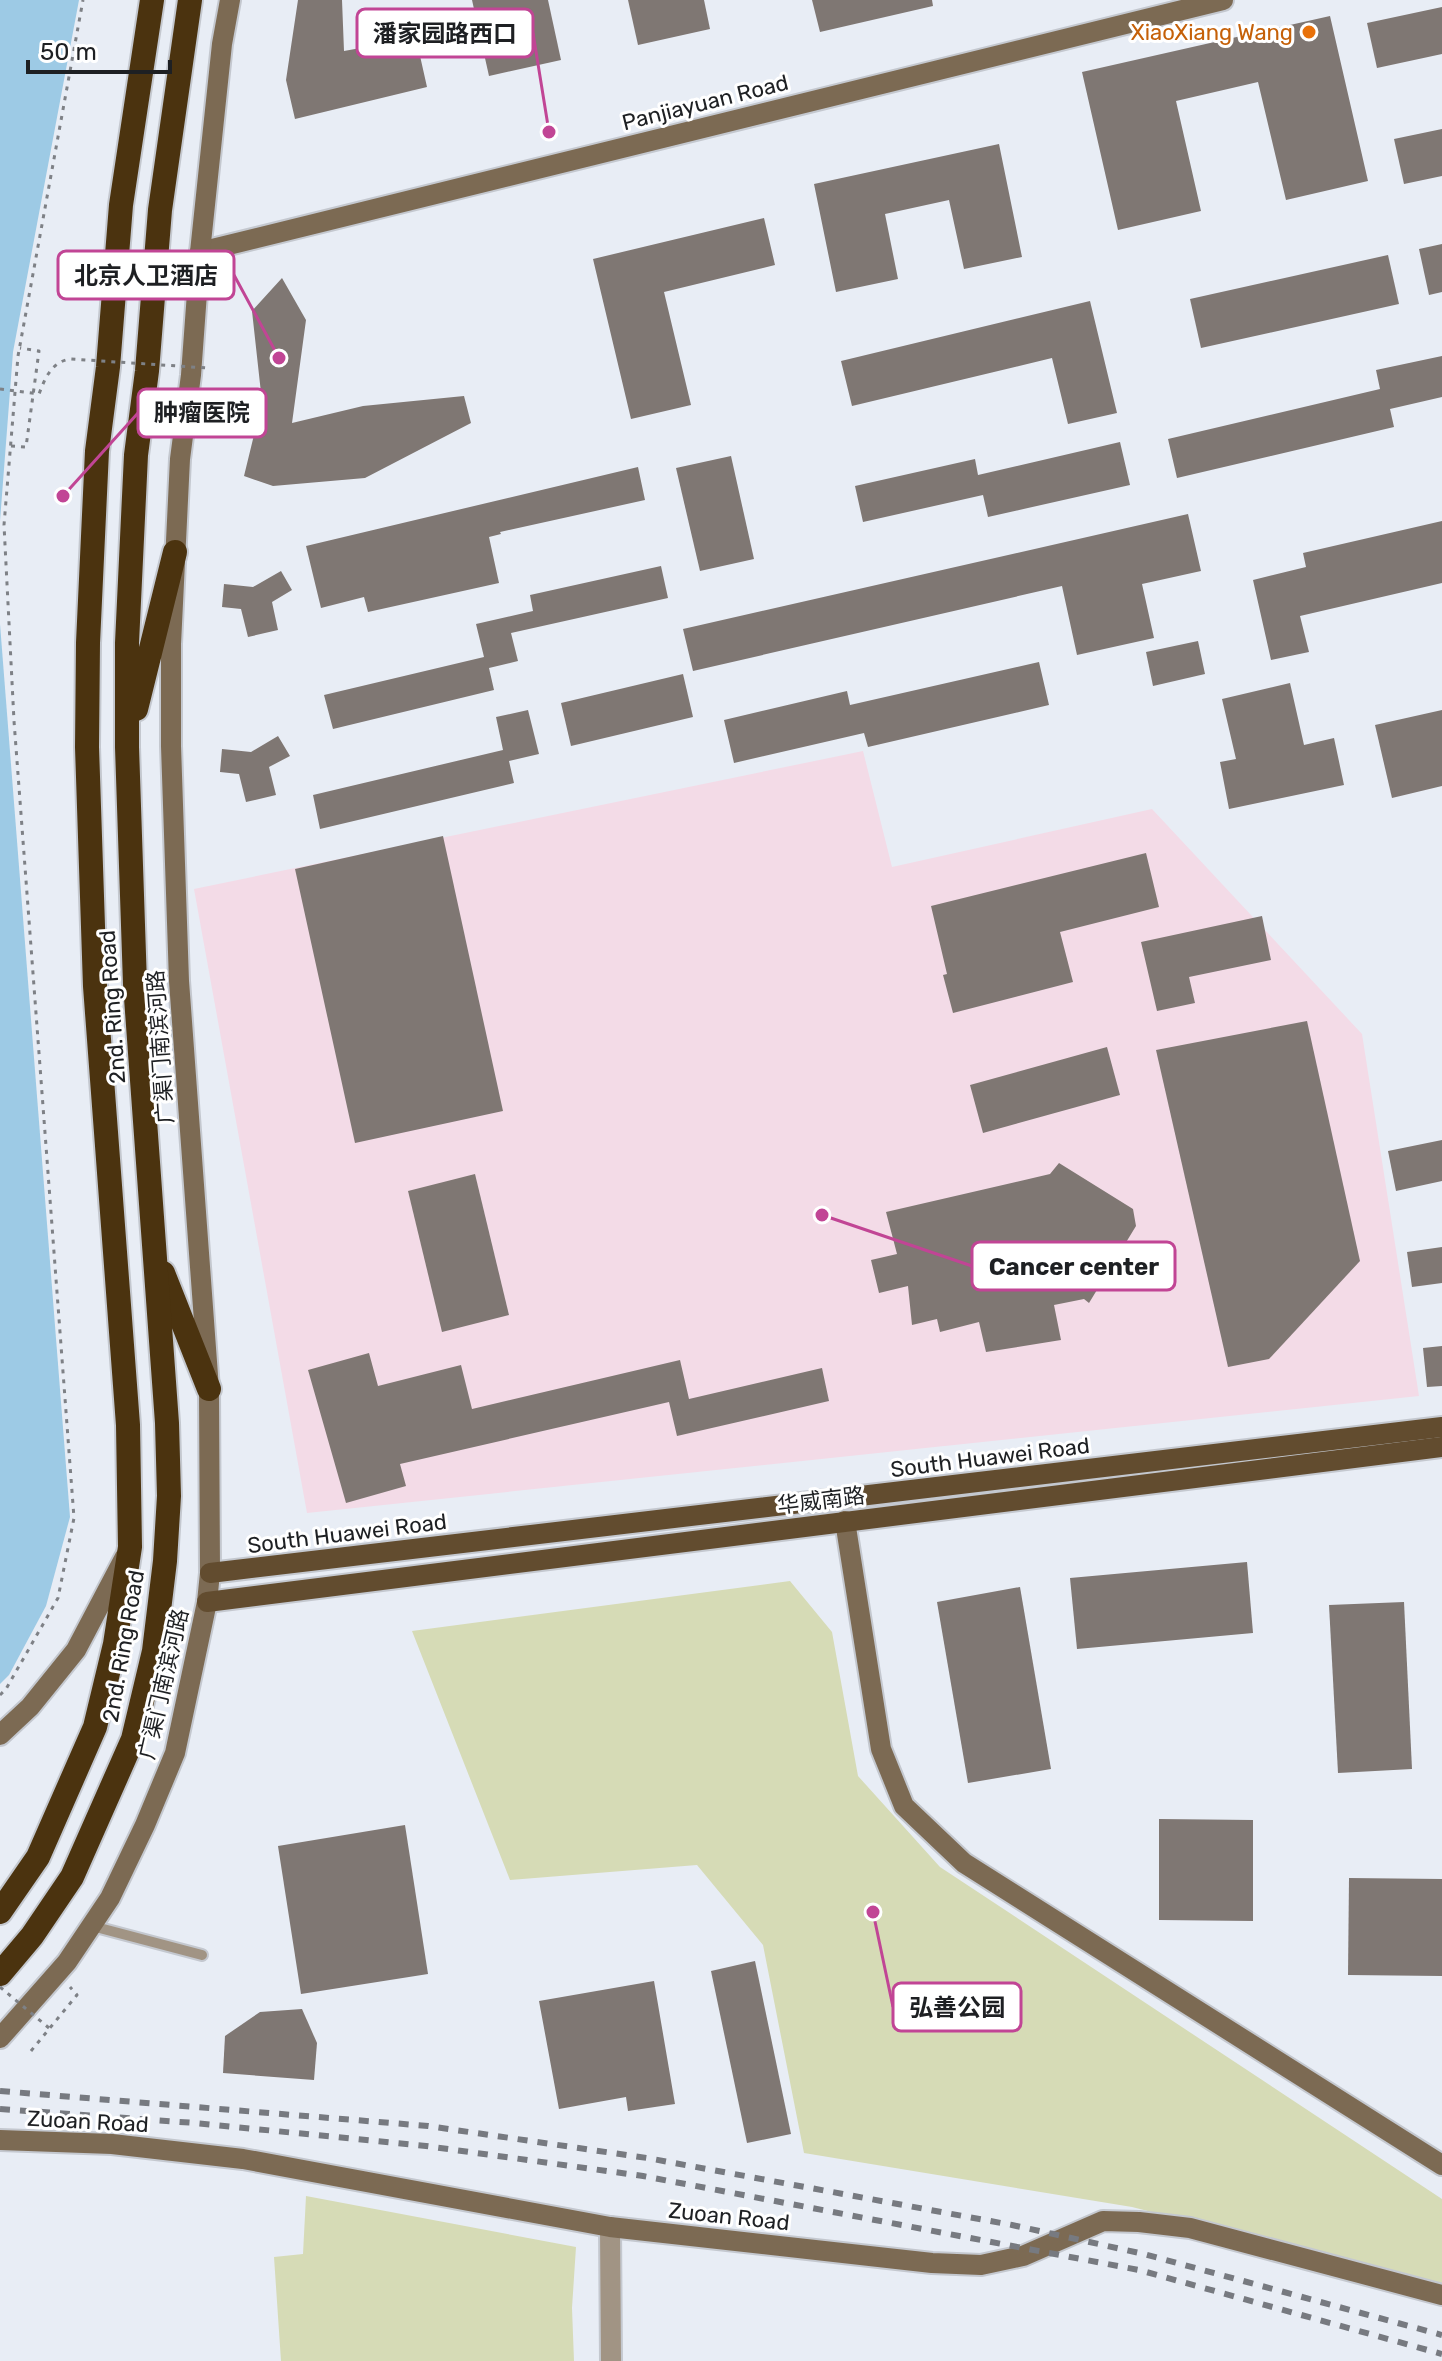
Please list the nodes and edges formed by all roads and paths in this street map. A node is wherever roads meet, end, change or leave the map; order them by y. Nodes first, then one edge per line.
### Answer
1 (83, 0) edge
2 (152, 0) edge
3 (190, 0) edge
4 (230, 0) edge
5 (1223, 0) edge
6 (200, 252) junction
7 (20, 348) junction
8 (208, 368) dead end
9 (0, 389) edge
10 (33, 393) junction
11 (11, 446) junction
12 (175, 552) junction
13 (127, 747) junction
14 (155, 1252) junction
15 (209, 1389) junction
16 (1442, 1427) edge
17 (1442, 1447) edge
18 (845, 1521) junction
19 (130, 1547) junction
20 (210, 1573) junction
21 (207, 1602) junction
22 (0, 1695) edge
23 (0, 1735) edge
24 (0, 1912) edge
25 (92, 1926) junction
26 (202, 1955) dead end
27 (0, 1974) edge
28 (0, 1987) edge
29 (77, 1995) dead end
30 (49, 2028) junction
31 (0, 2038) edge
32 (31, 2051) dead end
33 (0, 2140) edge
34 (1442, 2165) edge
35 (610, 2227) junction
36 (1442, 2295) edge
37 (611, 2361) edge

1 - 7 path
2 - 19 highway, 2nd. Ring Road
3 - 13 highway, 2nd. Ring Road
4 - 6 street, 广渠门南滨河路
5 - 6 street, Panjiayuan Road
6 - 12 street, 广渠门南滨河路
7 - 10 path
7 - 11 path
8 - 10 path, bridge
9 - 10 path, bridge
10 - 11 path
11 - 22 path
12 - 13 highway
12 - 15 street, 广渠门南滨河路
13 - 14 highway, 2nd. Ring Road
14 - 15 highway
14 - 27 highway, 2nd. Ring Road
15 - 20 street, 广渠门南滨河路
16 - 20 main road, South Huawei Road
17 - 18 main road, 华威南路
18 - 21 main road, 华威南路
18 - 34 street
19 - 23 street
19 - 24 highway, 2nd. Ring Road
20 - 21 street, 广渠门南滨河路
21 - 25 street, 广渠门南滨河路
25 - 26 lane
25 - 31 street, 广渠门南滨河路
28 - 30 path, bridge
29 - 30 path
30 - 32 path
33 - 35 street, Zuoan Road
35 - 36 street, Zuoan Road
35 - 37 street

